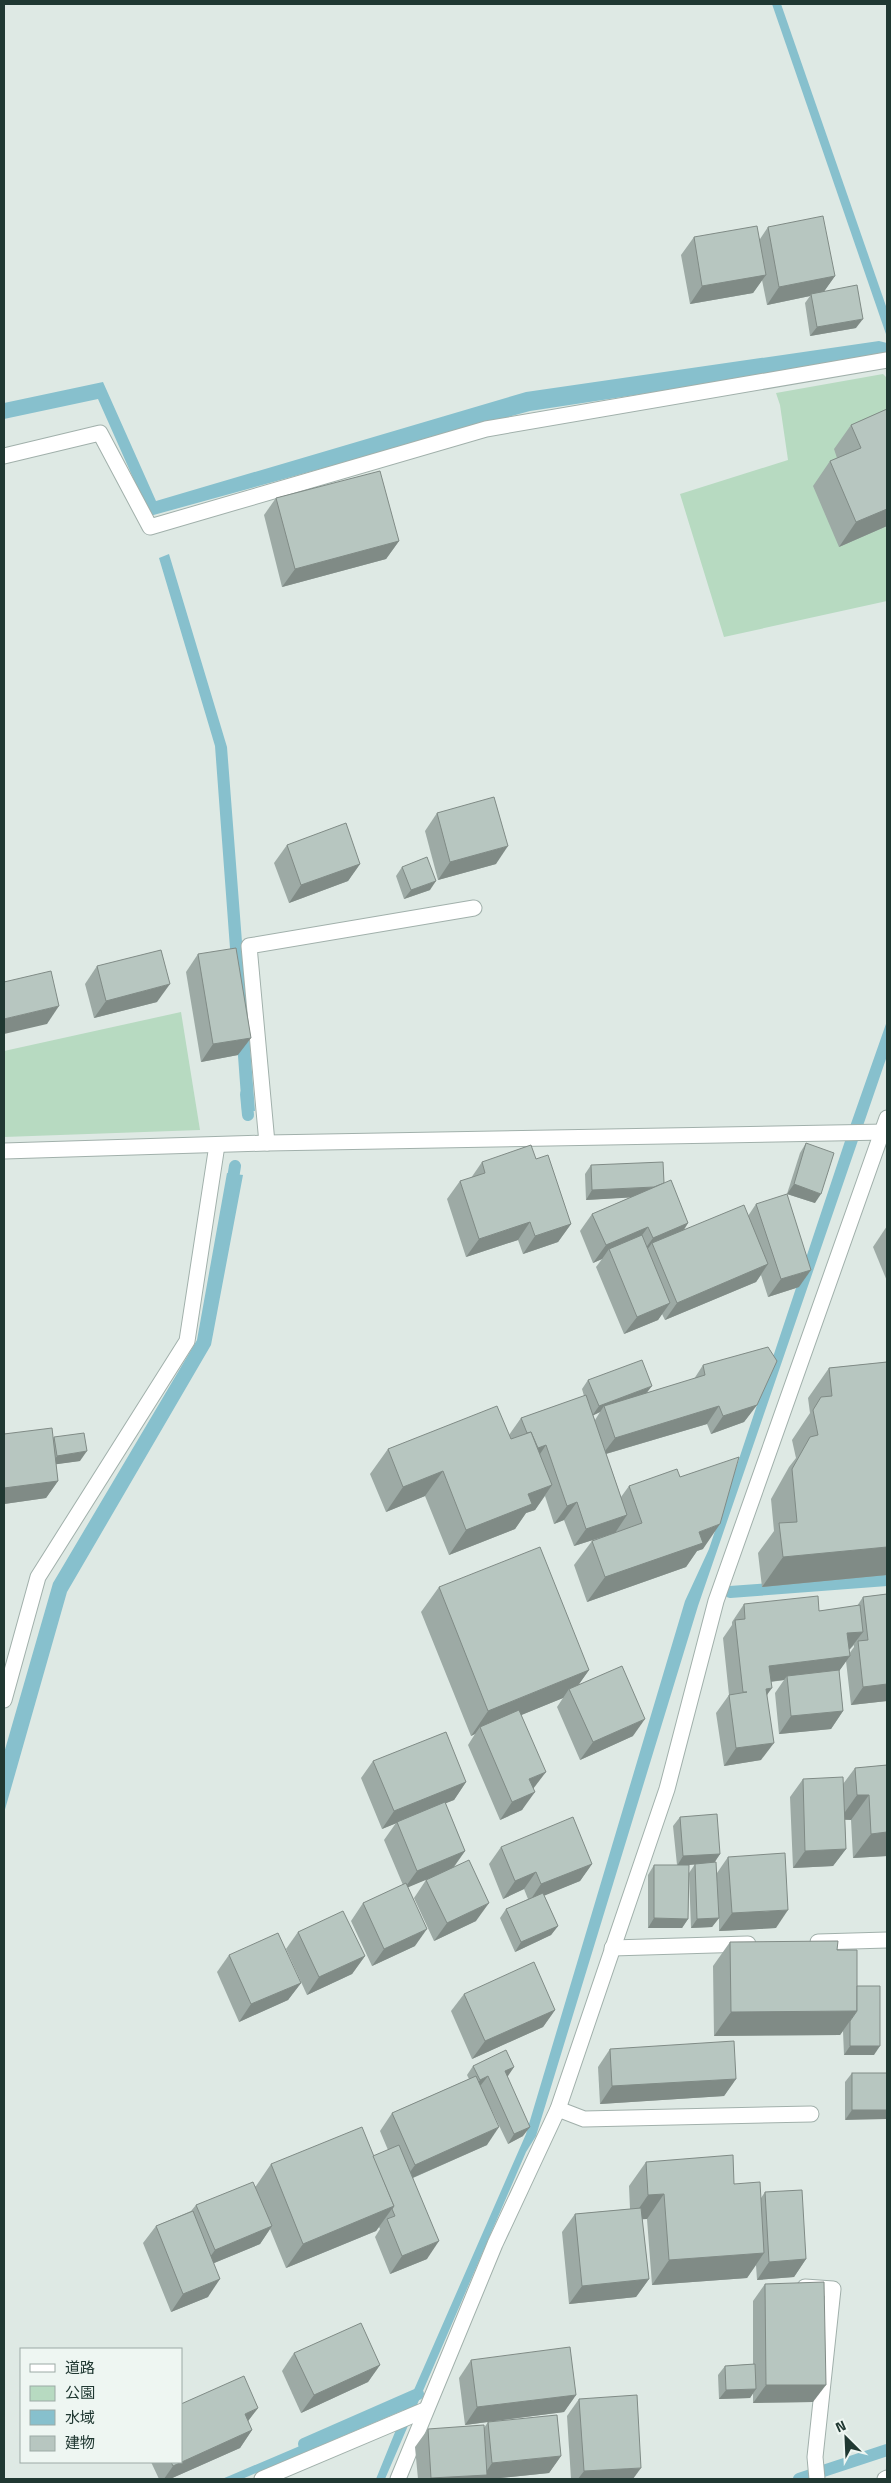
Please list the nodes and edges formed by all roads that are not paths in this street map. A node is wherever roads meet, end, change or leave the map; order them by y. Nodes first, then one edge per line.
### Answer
1 (887, 360) edge
2 (4, 456) edge
3 (474, 908) dead end
4 (886, 1128) edge
5 (267, 1143) junction
6 (217, 1144) junction
7 (4, 1151) edge
8 (4, 1700) edge
9 (887, 1940) edge
10 (799, 1943) edge
11 (759, 1944) edge
12 (612, 1948) junction
13 (558, 2109) junction
14 (811, 2114) dead end
15 (805, 2287) edge
16 (421, 2412) junction
17 (262, 2479) edge
18 (398, 2479) edge
19 (816, 2479) edge

1 - 2 street
3 - 5 street
4 - 5 street
4 - 12 street
5 - 6 street
6 - 7 street
6 - 8 street
9 - 10 street
11 - 12 street
12 - 13 street
13 - 14 street
13 - 16 street
15 - 19 street
16 - 17 street
16 - 18 street

